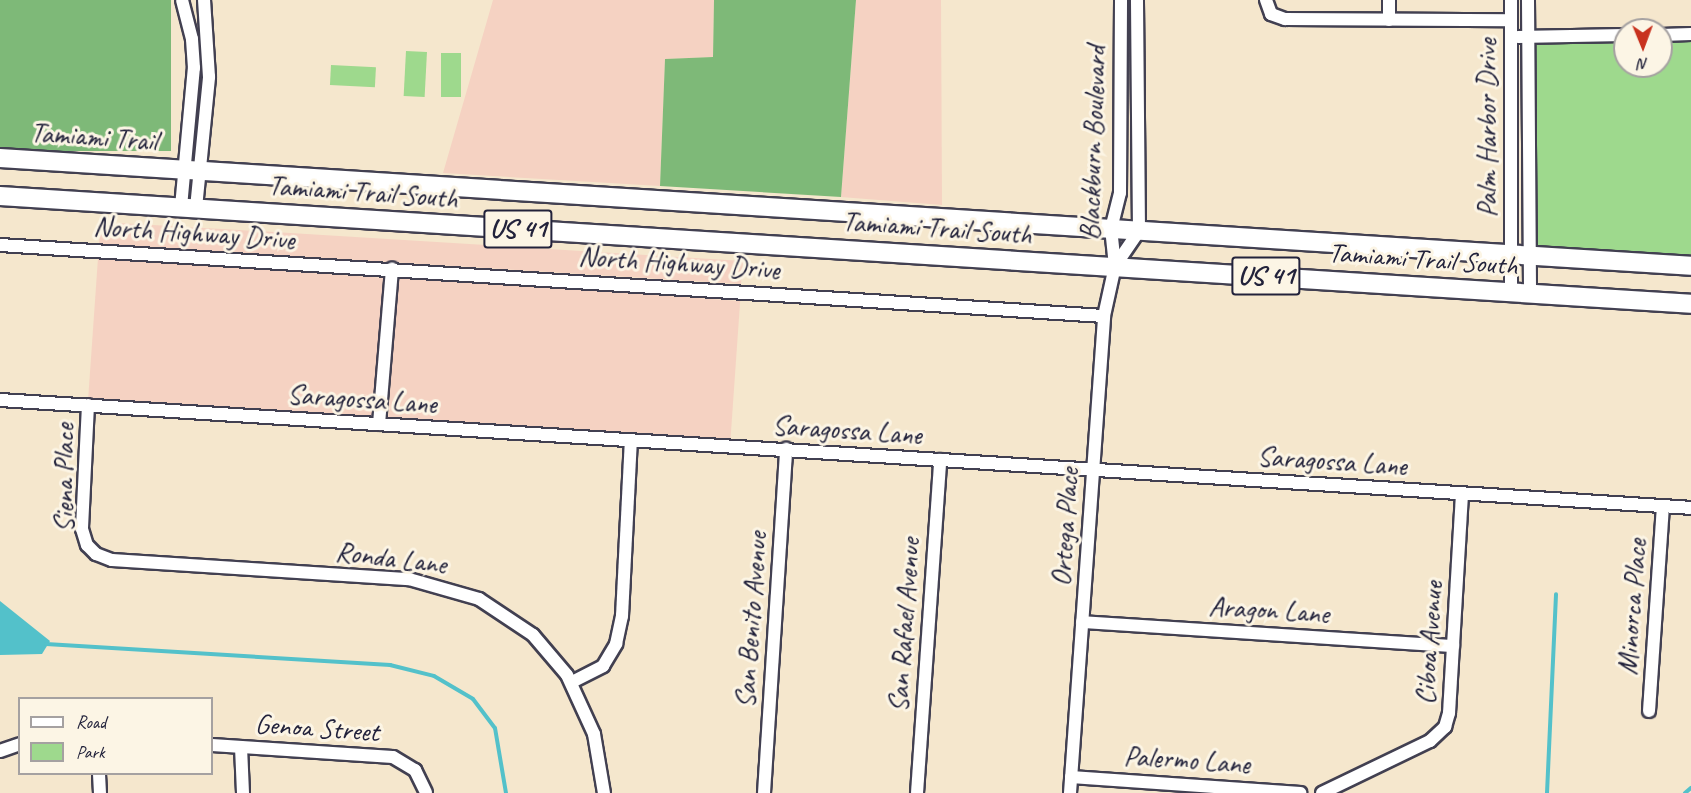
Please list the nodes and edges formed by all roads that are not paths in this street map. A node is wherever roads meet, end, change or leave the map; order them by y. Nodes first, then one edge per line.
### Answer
1 (182, 0) edge
2 (204, 0) edge
3 (1121, 0) edge
4 (1137, 0) edge
5 (1266, 0) edge
6 (1389, 0) edge
7 (1510, 0) edge
8 (1528, 0) edge
9 (1389, 20) junction
10 (1511, 20) junction
11 (1691, 34) edge
12 (1613, 35) edge
13 (1673, 35) edge
14 (1511, 37) junction
15 (1526, 37) junction
16 (209, 48) junction
17 (193, 49) junction
18 (0, 158) edge
19 (192, 170) junction
20 (0, 196) edge
21 (188, 208) junction
22 (1111, 229) junction
23 (1139, 231) junction
24 (0, 245) edge
25 (1520, 255) junction
26 (1115, 266) junction
27 (1691, 266) edge
28 (392, 269) junction
29 (1511, 293) junction
30 (1530, 294) junction
31 (1691, 304) edge
32 (1104, 316) junction
33 (0, 400) edge
34 (88, 405) junction
35 (379, 424) junction
36 (632, 440) junction
37 (786, 449) junction
38 (940, 460) junction
39 (1093, 470) junction
40 (1462, 494) junction
41 (1663, 506) junction
42 (1691, 508) edge
43 (92, 550) joint
44 (1082, 622) junction
45 (1453, 646) junction
46 (572, 682) junction
47 (1649, 711) dead end
48 (18, 745) edge
49 (213, 745) edge
50 (241, 747) junction
51 (0, 751) edge
52 (99, 775) edge
53 (1071, 777) junction
54 (100, 793) edge
55 (243, 793) edge
56 (426, 793) edge
57 (604, 793) edge
58 (764, 793) edge
59 (917, 793) edge
60 (1070, 793) edge
61 (1300, 793) edge
62 (1322, 793) edge

1 - 17 street
2 - 16 street
3 - 22 street, Blackburn Boulevard
4 - 23 street, Blackburn Boulevard
5 - 9 street
6 - 9 street
7 - 10 street, Palm Harbor Drive
8 - 15 street
9 - 10 street
10 - 14 street, Palm Harbor Drive
11 - 13 street
12 - 15 street
14 - 15 street
14 - 25 street, Palm Harbor Drive
15 - 25 street
16 - 17 street
16 - 19 street
17 - 19 street
18 - 19 main road, Tamiami Trail / US 41
19 - 21 street
19 - 22 main road, Tamiami Trail South / US 41
20 - 21 main road, US 41
21 - 26 main road, Tamiami Trail South / US 41
22 - 23 main road, Tamiami Trail South / US 41
22 - 26 street, Blackburn Boulevard
23 - 25 main road, Tamiami Trail South / US 41
23 - 26 street, Blackburn Boulevard
24 - 28 street, North Highway Drive
25 - 27 main road, Tamiami Trail South / US 41
25 - 29 street, Palm Harbor Drive
25 - 30 street
26 - 29 main road, Tamiami Trail South / US 41
26 - 32 street, Ortega Place
28 - 32 street, North Highway Drive
28 - 35 street
29 - 30 main road, Tamiami Trail South / US 41
30 - 31 main road, Tamiami Trail South / US 41
32 - 39 street, Ortega Place
33 - 34 street, Saragossa Lane
34 - 35 street, Saragossa Lane
34 - 43 street, Siena Place
35 - 36 street, Saragossa Lane
36 - 37 street, Saragossa Lane
36 - 46 street
37 - 38 street, Saragossa Lane
37 - 58 street, San Benito Avenue
38 - 39 street, Saragossa Lane
38 - 59 street, San Rafael Avenue
39 - 40 street, Saragossa Lane
39 - 44 street, Ortega Place
40 - 41 street, Saragossa Lane
40 - 45 street, Ciboa Avenue
41 - 42 street, Saragossa Lane
41 - 47 street, Minorca Place
43 - 46 street, Ronda Lane
44 - 45 street, Aragon Lane
44 - 53 street, Ortega Place
45 - 62 street, Ciboa Avenue
46 - 57 street, Ronda Lane
48 - 51 street
49 - 50 street, Genoa Street
50 - 55 street
50 - 56 street, Genoa Street
52 - 54 street
53 - 60 street, Ortega Place
53 - 61 street, Palermo Lane

